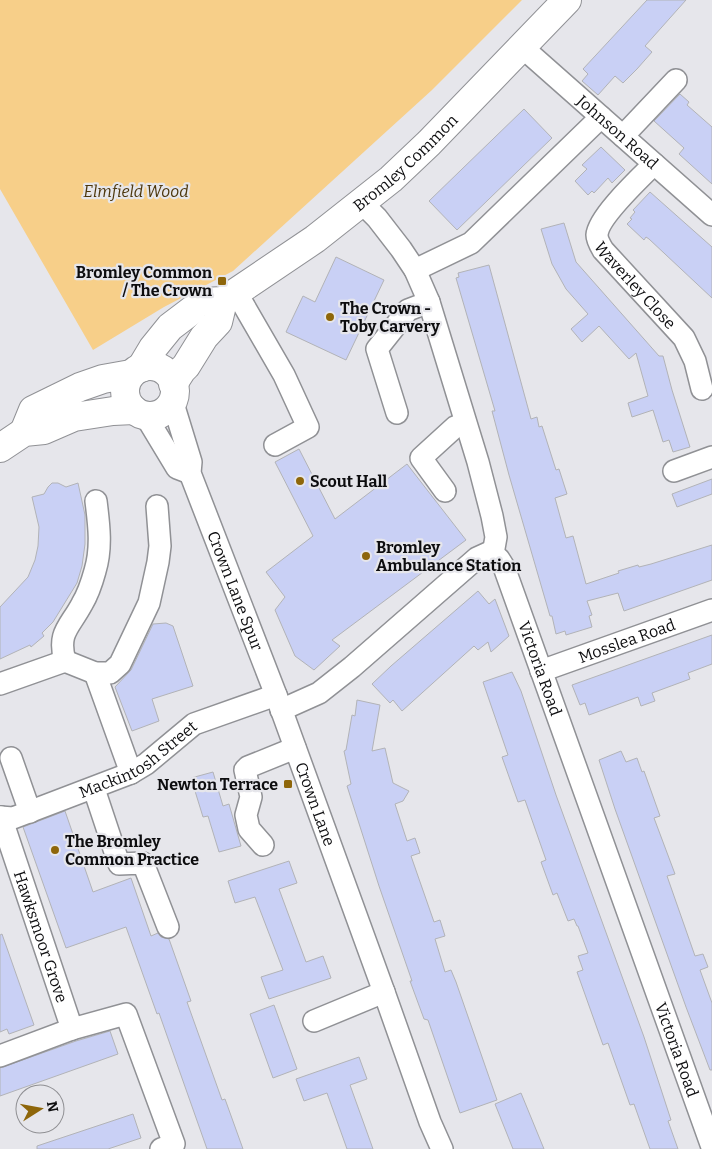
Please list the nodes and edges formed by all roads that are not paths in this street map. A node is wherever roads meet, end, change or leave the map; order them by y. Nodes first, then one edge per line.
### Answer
1 (567, 0) edge
2 (522, 47) junction
3 (676, 80) dead end
4 (601, 117) junction
5 (623, 136) junction
6 (654, 164) junction
7 (362, 203) junction
8 (712, 215) edge
9 (415, 270) junction
10 (230, 297) junction
11 (429, 302) junction
12 (136, 371) junction
13 (702, 389) dead end
14 (173, 392) junction
15 (140, 413) junction
16 (397, 413) dead end
17 (465, 423) junction
18 (24, 432) junction
19 (275, 445) dead end
20 (0, 448) edge
21 (712, 457) edge
22 (674, 471) dead end
23 (190, 473) junction
24 (445, 492) dead end
25 (96, 501) dead end
26 (157, 506) dead end
27 (493, 554) junction
28 (712, 610) edge
29 (65, 661) junction
30 (541, 671) junction
31 (95, 674) junction
32 (0, 684) edge
33 (278, 702) junction
34 (295, 748) junction
35 (11, 758) dead end
36 (131, 773) junction
37 (94, 789) junction
38 (30, 812) junction
39 (1, 817) edge
40 (263, 845) dead end
41 (168, 927) dead end
42 (384, 992) junction
43 (314, 1021) dead end
44 (72, 1029) junction
45 (0, 1056) edge
46 (171, 1147) edge
47 (712, 1147) edge
48 (442, 1149) edge

1 - 2 main road, Bromley Common
2 - 4 street, Johnson Road
2 - 7 main road, Bromley Common
3 - 5 street
4 - 5 street, Johnson Road
4 - 9 street
5 - 6 street, Johnson Road
6 - 8 street, Johnson Road
6 - 13 street, Waverley Close
7 - 9 street
7 - 10 main road, Bromley Common
9 - 11 street
10 - 12 main road, Bromley Common
10 - 14 main road
10 - 19 street
11 - 16 street
11 - 17 street
12 - 14 main road
12 - 15 main road
12 - 18 main road
14 - 15 main road
14 - 23 street, Crown Lane Spur
15 - 18 main road
15 - 23 street
17 - 24 street
17 - 27 street
18 - 20 main road
21 - 22 street
23 - 33 street, Crown Lane Spur
25 - 29 street
26 - 31 street
27 - 30 street, Victoria Road
27 - 33 street
28 - 30 street, Mosslea Road
29 - 31 street
29 - 32 street
30 - 47 street, Victoria Road
31 - 36 street
33 - 34 street, Crown Lane
33 - 36 street, Mackintosh Street
34 - 40 street
34 - 42 street, Crown Lane
35 - 38 street
36 - 37 street, Mackintosh Street
37 - 38 street, Mackintosh Street
37 - 41 street
38 - 39 street, Mackintosh Street
39 - 44 street, Hawksmoor Grove
42 - 43 street
42 - 48 street, Crown Lane
44 - 45 street
44 - 46 street

